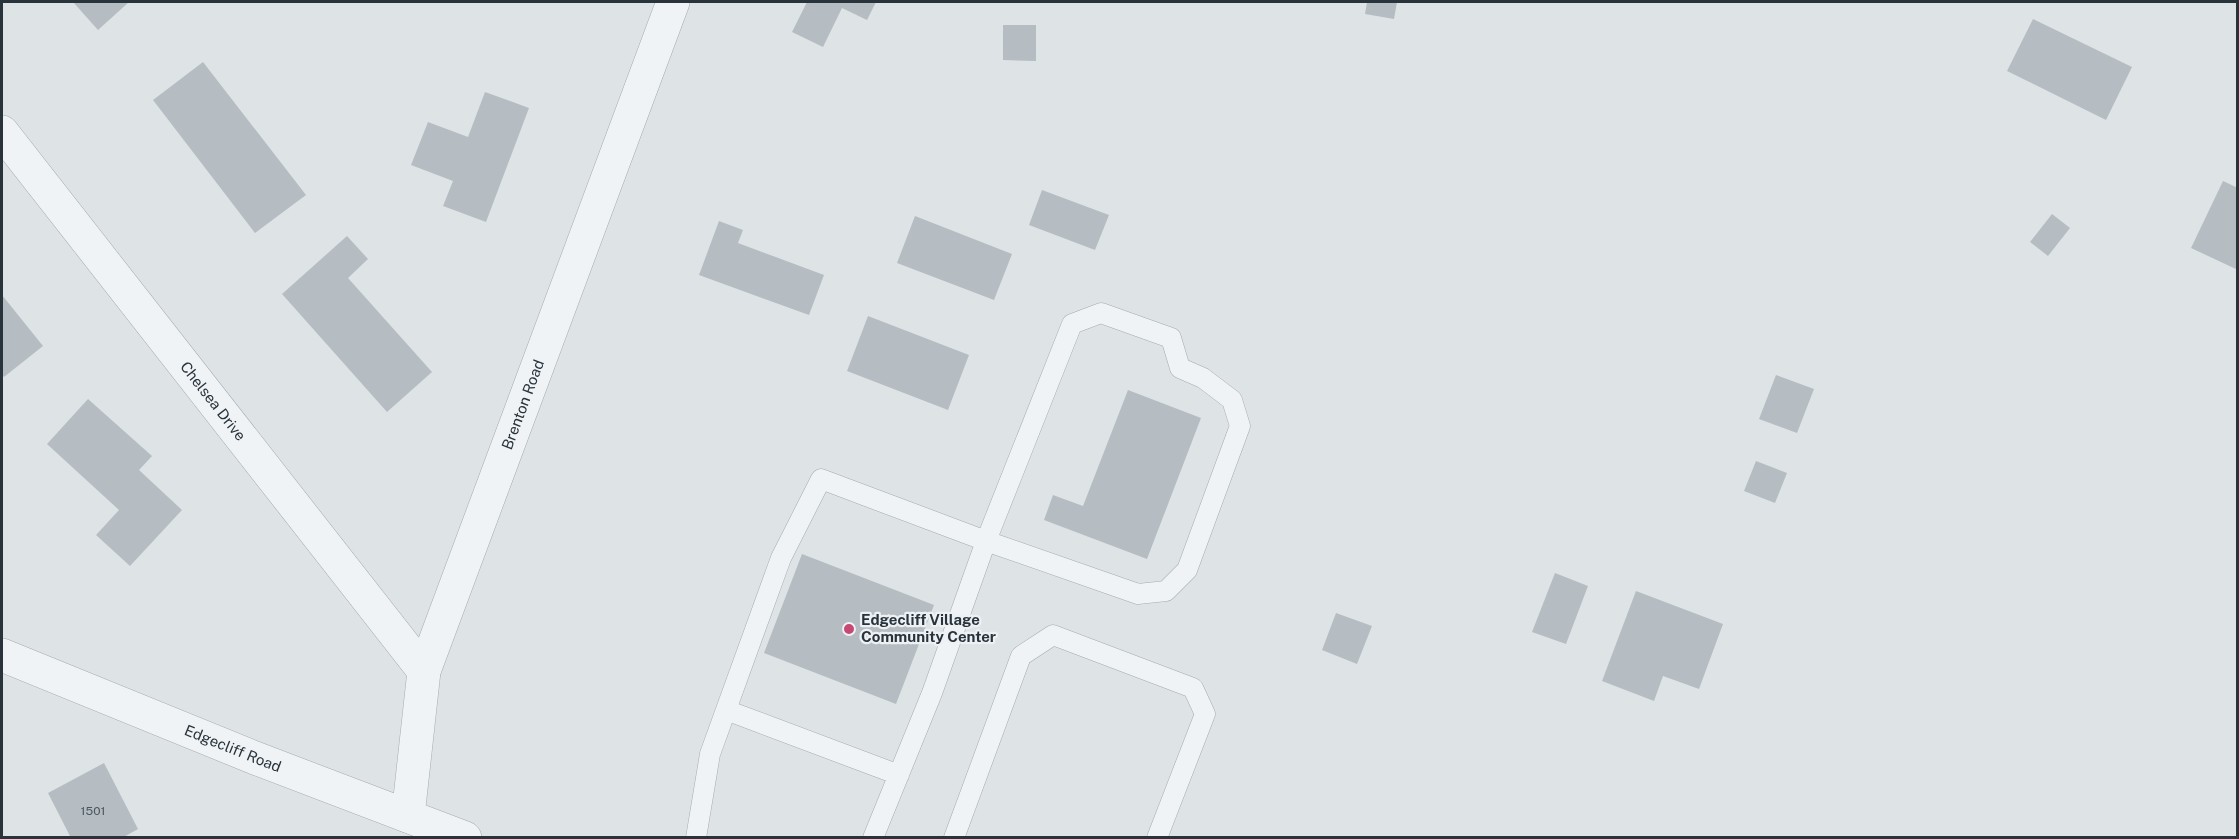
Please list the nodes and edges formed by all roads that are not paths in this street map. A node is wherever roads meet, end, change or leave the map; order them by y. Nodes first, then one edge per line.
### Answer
1 (673, 2) edge
2 (2, 132) edge
3 (986, 541) junction
4 (2, 655) edge
5 (424, 671) junction
6 (726, 710) junction
7 (899, 776) junction
8 (408, 816) junction
9 (465, 837) edge
10 (696, 837) edge
11 (873, 837) edge
12 (954, 837) edge
13 (1157, 837) edge

1 - 5 street, Brenton Road
2 - 5 street, Chelsea Drive
3 - 3 lane
3 - 6 lane
3 - 7 lane
4 - 8 street, Edgecliff Road
5 - 8 street, Brenton Road
6 - 7 lane
6 - 10 lane
7 - 11 lane
8 - 9 street, Edgecliff Road
12 - 13 lane

